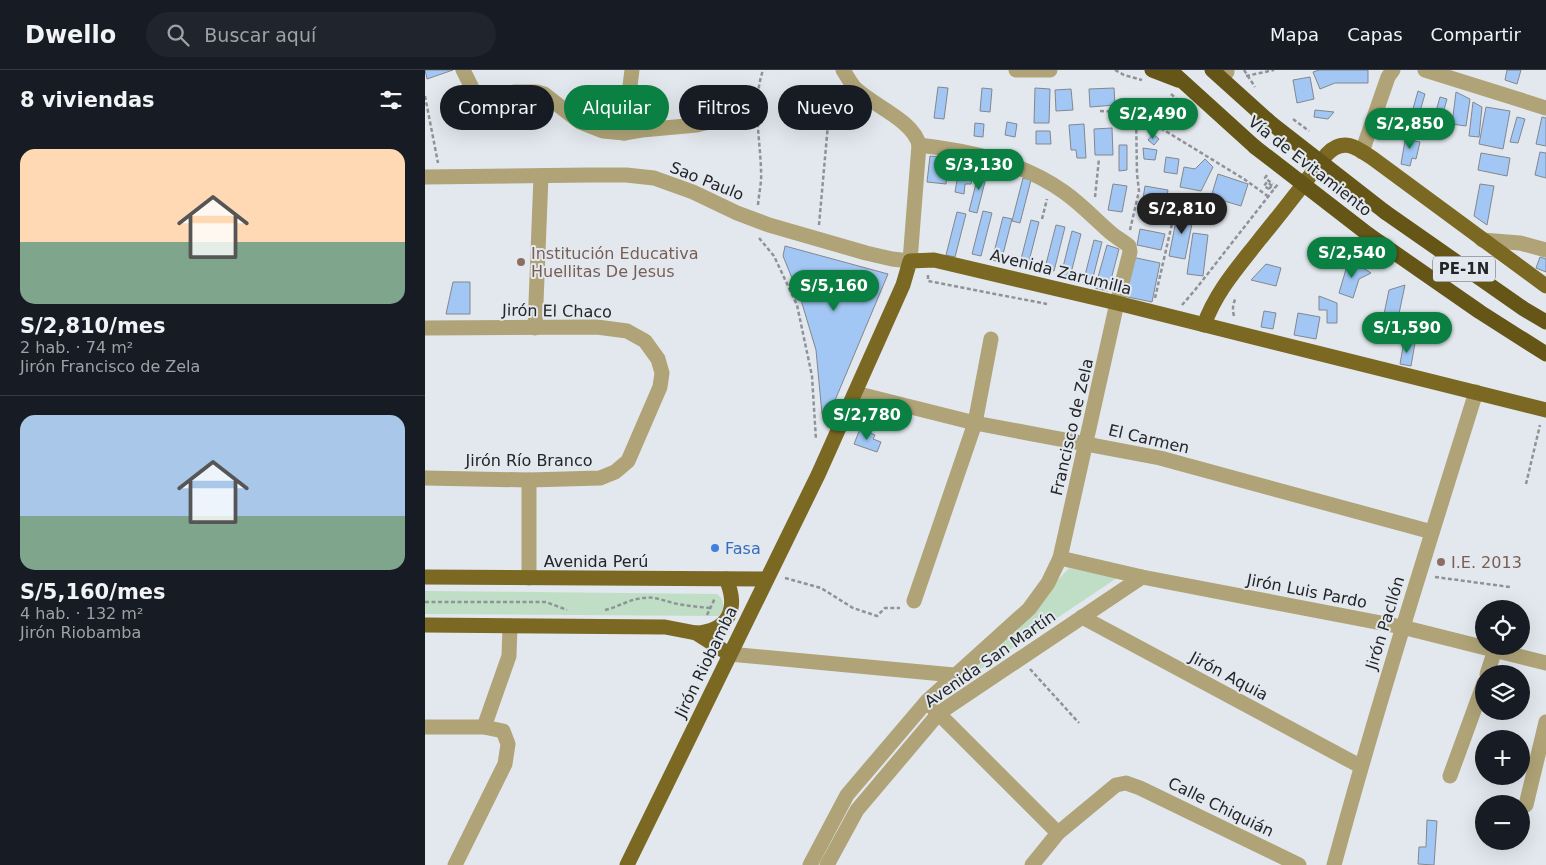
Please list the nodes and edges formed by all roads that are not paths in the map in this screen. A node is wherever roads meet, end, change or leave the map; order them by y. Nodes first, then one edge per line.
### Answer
1 (463, 70) edge
2 (632, 70) edge
3 (1016, 70) edge
4 (1050, 70) edge
5 (1170, 70) edge
6 (1212, 70) edge
7 (1393, 70) edge
8 (1425, 70) edge
9 (845, 73) edge
10 (1228, 73) edge
11 (1151, 76) edge
12 (1182, 82) junction
13 (1238, 95) junction
14 (1546, 108) edge
15 (679, 127) edge
16 (624, 133) junction
17 (919, 145) junction
18 (1362, 152) junction
19 (541, 176) junction
20 (425, 177) edge
21 (1482, 240) junction
22 (1546, 250) edge
23 (910, 261) junction
24 (1546, 286) edge
25 (1117, 303) junction
26 (1546, 322) edge
27 (1204, 325) junction
28 (425, 328) edge
29 (535, 328) junction
30 (991, 339) dead end
31 (1546, 354) edge
32 (1476, 392) junction
33 (855, 393) junction
34 (653, 405) joint
35 (1545, 410) edge
36 (975, 423) junction
37 (1086, 443) junction
38 (425, 478) edge
39 (529, 480) junction
40 (1432, 532) junction
41 (1060, 558) junction
42 (767, 576) junction
43 (1142, 576) junction
44 (425, 577) edge
45 (529, 578) junction
46 (727, 579) junction
47 (914, 601) road end
48 (1081, 617) junction
49 (425, 626) edge
50 (510, 626) junction
51 (1402, 627) junction
52 (696, 633) junction
53 (1475, 645) edge
54 (729, 654) junction
55 (1515, 655) edge
56 (1546, 663) edge
57 (955, 675) junction
58 (927, 701) junction
59 (1475, 708) edge
60 (939, 713) junction
61 (1546, 722) edge
62 (425, 727) edge
63 (484, 727) junction
64 (1360, 766) junction
65 (1450, 776) dead end
66 (1528, 795) edge
67 (1059, 833) junction
68 (455, 865) edge
69 (627, 865) edge
70 (810, 865) edge
71 (827, 865) edge
72 (1033, 865) edge
73 (1299, 865) edge
74 (1334, 865) edge

1 - 16 street
2 - 16 street
3 - 4 street
5 - 12 highway, PE-1N
6 - 13 highway, PE-1N
7 - 18 street
8 - 14 street
9 - 17 street
10 - 13 highway
11 - 12 highway
12 - 31 highway, Vía de Evitamiento / PE-1N, bridge
13 - 26 highway, Vía de Evitamiento / PE-1N, bridge
15 - 16 street
17 - 23 street
17 - 25 street, Francisco de Zela
18 - 21 main road
18 - 27 main road
19 - 20 street, Sao Paulo
19 - 23 street, Sao Paulo
19 - 29 street
21 - 22 street
21 - 24 main road
23 - 25 main road, Avenida Zarumilla
23 - 33 main road, Jirón Riobamba
25 - 27 main road, Avenida Zarumilla
25 - 37 street, Francisco de Zela
27 - 32 main road, Avenida Zarumilla
28 - 29 street, Jirón El Chaco
29 - 34 street, Jirón El Chaco
30 - 36 street
32 - 35 main road, Avenida Zarumilla
32 - 40 street, Jirón Pacllón
33 - 36 street, El Carmen
33 - 42 main road, Jirón Riobamba
34 - 39 street, Jirón Río Branco
36 - 37 street, El Carmen
36 - 47 street
37 - 40 street, El Carmen
37 - 41 street, Francisco de Zela
38 - 39 street, Jirón Río Branco
39 - 45 street
40 - 51 street, Jirón Pacllón
41 - 43 street, Jirón Luis Pardo
41 - 57 street, Avenida San Martín
42 - 46 main road, Avenida Perú
42 - 54 main road, Jirón Riobamba
43 - 48 street, Avenida San Martín
43 - 51 street, Jirón Luis Pardo
44 - 45 main road, Avenida Perú
45 - 46 main road, Avenida Perú
46 - 52 main road
48 - 60 street, Avenida San Martín
48 - 64 street, Jirón Aquia
49 - 50 main road
50 - 52 main road
50 - 63 street
51 - 53 street, Jirón Luis Pardo
51 - 64 street, Jirón Pacllón
52 - 54 main road
54 - 57 street
54 - 69 main road, Jirón Riobamba
55 - 56 street, Jirón Luis Pardo
57 - 58 street, Avenida San Martín
58 - 60 street
58 - 70 street, Avenida San Martín
59 - 65 street
60 - 67 street
60 - 71 street, Avenida San Martín
61 - 66 street
62 - 63 street
63 - 68 street
64 - 74 street, Jirón Pacllón
67 - 72 street
67 - 73 street, Calle Chiquián

